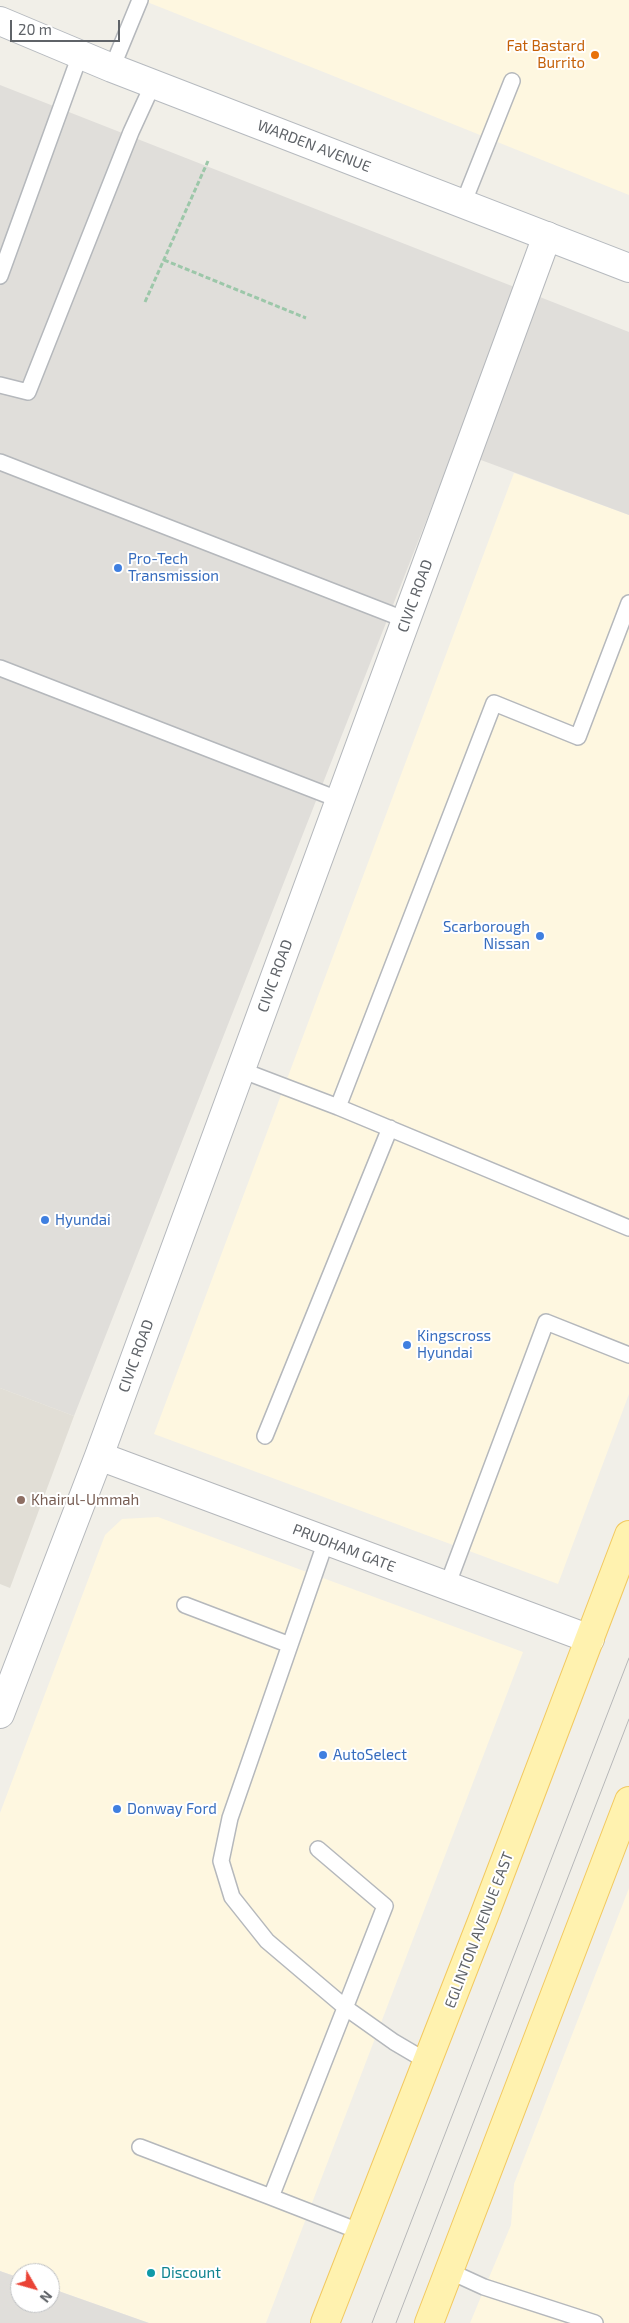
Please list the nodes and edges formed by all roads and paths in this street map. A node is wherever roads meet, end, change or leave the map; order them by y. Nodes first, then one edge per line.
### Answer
1 (140, 0) edge
2 (0, 21) edge
3 (80, 55) junction
4 (112, 68) junction
5 (512, 81) dead end
6 (153, 84) junction
7 (208, 161) dead end
8 (464, 204) junction
9 (547, 236) junction
10 (164, 260) junction
11 (629, 268) edge
12 (0, 276) edge
13 (146, 302) dead end
14 (306, 318) dead end
15 (0, 384) edge
16 (0, 462) edge
17 (629, 603) edge
18 (406, 620) junction
19 (0, 668) edge
20 (340, 800) junction
21 (241, 1070) junction
22 (338, 1107) junction
23 (390, 1128) junction
24 (627, 1222) edge
25 (629, 1355) edge
26 (265, 1436) dead end
27 (99, 1456) junction
28 (629, 1535) edge
29 (326, 1541) junction
30 (446, 1586) junction
31 (185, 1604) dead end
32 (590, 1639) junction
33 (290, 1645) junction
34 (0, 1714) edge
35 (629, 1802) edge
36 (318, 1849) dead end
37 (346, 2008) junction
38 (428, 2062) junction
39 (140, 2147) dead end
40 (271, 2197) junction
41 (361, 2232) junction
42 (449, 2271) junction
43 (326, 2323) edge
44 (429, 2323) edge
45 (595, 2323) edge

1 - 4 lane
2 - 3 street, WARDEN AVENUE
3 - 4 street, WARDEN AVENUE
3 - 12 lane
4 - 6 street, WARDEN AVENUE
5 - 8 lane
6 - 8 street, WARDEN AVENUE
6 - 15 lane
7 - 10 path
8 - 9 street, WARDEN AVENUE
9 - 11 street, WARDEN AVENUE
9 - 18 street, CIVIC ROAD
10 - 13 path
10 - 14 path
16 - 18 lane
17 - 22 lane
18 - 20 street, CIVIC ROAD
19 - 20 lane
20 - 21 street, CIVIC ROAD
21 - 22 lane
21 - 27 street, CIVIC ROAD
22 - 23 lane
23 - 24 lane
23 - 26 lane
25 - 30 lane
27 - 29 street, PRUDHAM GATE
27 - 34 street, CIVIC ROAD
28 - 32 main road, EGLINTON AVENUE EAST
29 - 30 street, PRUDHAM GATE
29 - 33 lane
30 - 32 street, PRUDHAM GATE
31 - 33 lane
32 - 38 main road, EGLINTON AVENUE EAST
33 - 37 lane
35 - 42 main road
36 - 37 lane
37 - 38 lane
37 - 40 lane
38 - 41 main road, EGLINTON AVENUE EAST
39 - 40 lane
40 - 41 lane
41 - 43 main road, EGLINTON AVENUE EAST
42 - 44 main road
42 - 45 lane

